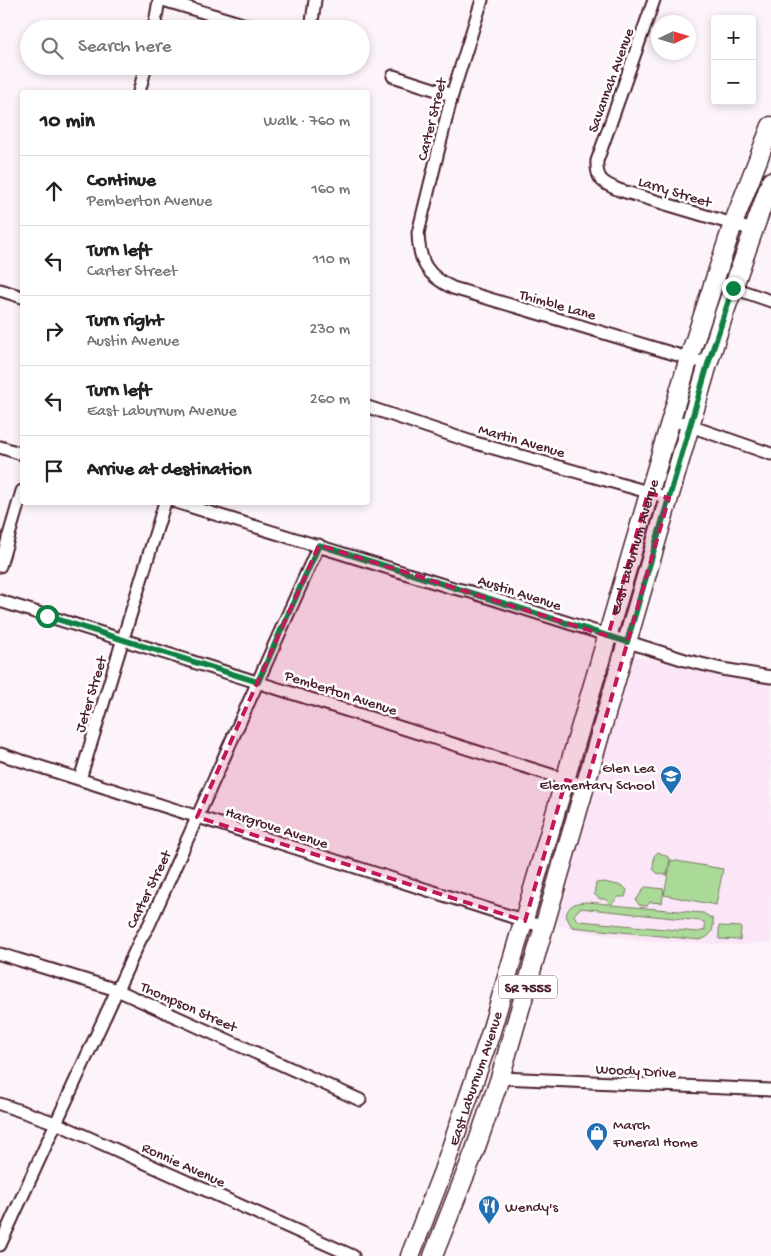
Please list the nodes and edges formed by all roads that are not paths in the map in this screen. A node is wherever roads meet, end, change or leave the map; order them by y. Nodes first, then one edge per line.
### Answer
1 (159, 0) edge
2 (163, 0) edge
3 (315, 0) edge
4 (482, 0) edge
5 (654, 0) edge
6 (156, 20) edge
7 (229, 20) edge
8 (312, 20) edge
9 (143, 75) edge
10 (393, 76) dead end
11 (139, 90) edge
12 (452, 95) junction
13 (771, 126) edge
14 (596, 170) joint
15 (771, 181) edge
16 (733, 224) junction
17 (753, 230) junction
18 (419, 248) joint
19 (714, 281) junction
20 (733, 288) junction
21 (0, 290) edge
22 (20, 297) edge
23 (771, 301) edge
24 (688, 358) junction
25 (708, 364) junction
26 (370, 408) edge
27 (670, 419) junction
28 (690, 426) junction
29 (0, 447) edge
30 (20, 453) edge
31 (771, 454) edge
32 (648, 493) junction
33 (20, 498) edge
34 (669, 498) junction
35 (164, 505) edge
36 (186, 505) edge
37 (319, 545) junction
38 (0, 566) edge
39 (0, 601) edge
40 (608, 636) junction
41 (122, 640) junction
42 (627, 642) junction
43 (771, 677) edge
44 (258, 682) junction
45 (0, 754) edge
46 (80, 779) junction
47 (566, 780) junction
48 (586, 786) junction
49 (197, 818) junction
50 (525, 921) junction
51 (544, 927) junction
52 (0, 954) edge
53 (117, 990) junction
54 (500, 1078) junction
55 (771, 1090) edge
56 (360, 1100) dead end
57 (0, 1104) edge
58 (56, 1123) junction
59 (0, 1245) edge
60 (353, 1256) edge
61 (410, 1256) edge
62 (433, 1256) edge

1 - 6 street
2 - 7 street
3 - 8 street
4 - 12 street, Carter Street
5 - 14 street, Savannah Avenue
9 - 11 street
10 - 12 street
12 - 18 street, Carter Street
13 - 16 main road, East Laburnum Avenue / SR 7555
14 - 16 street, Larry Street
15 - 17 main road, East Laburnum Avenue / SR 7555
16 - 17 street, Larry Street
16 - 19 main road, East Laburnum Avenue / SR 7555
17 - 20 main road, East Laburnum Avenue / SR 7555
18 - 24 street, Thimble Lane
19 - 20 street
19 - 24 main road, East Laburnum Avenue / SR 7555
20 - 23 street
20 - 25 main road, East Laburnum Avenue / SR 7555
21 - 22 street
24 - 25 street, Thimble Lane
24 - 27 main road, East Laburnum Avenue / SR 7555
25 - 28 main road, East Laburnum Avenue / SR 7555
26 - 32 street, Martin Avenue
27 - 28 street
27 - 32 main road, East Laburnum Avenue / SR 7555
28 - 31 street
28 - 34 main road, East Laburnum Avenue / SR 7555
29 - 30 street
32 - 34 street, Martin Avenue
32 - 40 main road, East Laburnum Avenue / SR 7555
33 - 38 street
34 - 42 main road, East Laburnum Avenue / SR 7555
35 - 41 street, Jeter Street
36 - 37 street, Austin Avenue
37 - 40 street, Austin Avenue
37 - 44 street, Carter Street
39 - 41 street, Pemberton Avenue
40 - 42 street, Austin Avenue
40 - 47 main road, East Laburnum Avenue / SR 7555
41 - 44 street, Pemberton Avenue
41 - 46 street, Jeter Street
42 - 43 street, Austin Avenue
42 - 48 main road, East Laburnum Avenue / SR 7555
44 - 47 street, Pemberton Avenue
44 - 49 street, Carter Street
45 - 46 street, Hargrove Avenue
46 - 49 street, Hargrove Avenue
47 - 48 street, Pemberton Avenue
47 - 50 main road, East Laburnum Avenue / SR 7555
48 - 51 main road, East Laburnum Avenue / SR 7555
49 - 50 street, Hargrove Avenue
49 - 53 street, Carter Street
50 - 51 street, Hargrove Avenue
50 - 61 main road, East Laburnum Avenue / SR 7555
51 - 54 main road, East Laburnum Avenue / SR 7555
52 - 53 street, Thompson Street
53 - 56 street, Thompson Street
53 - 58 street, Carter Street
54 - 55 street, Woody Drive
54 - 62 main road, East Laburnum Avenue / SR 7555
57 - 58 street, Ronnie Avenue
58 - 59 street, Carter Street
58 - 60 street, Ronnie Avenue

